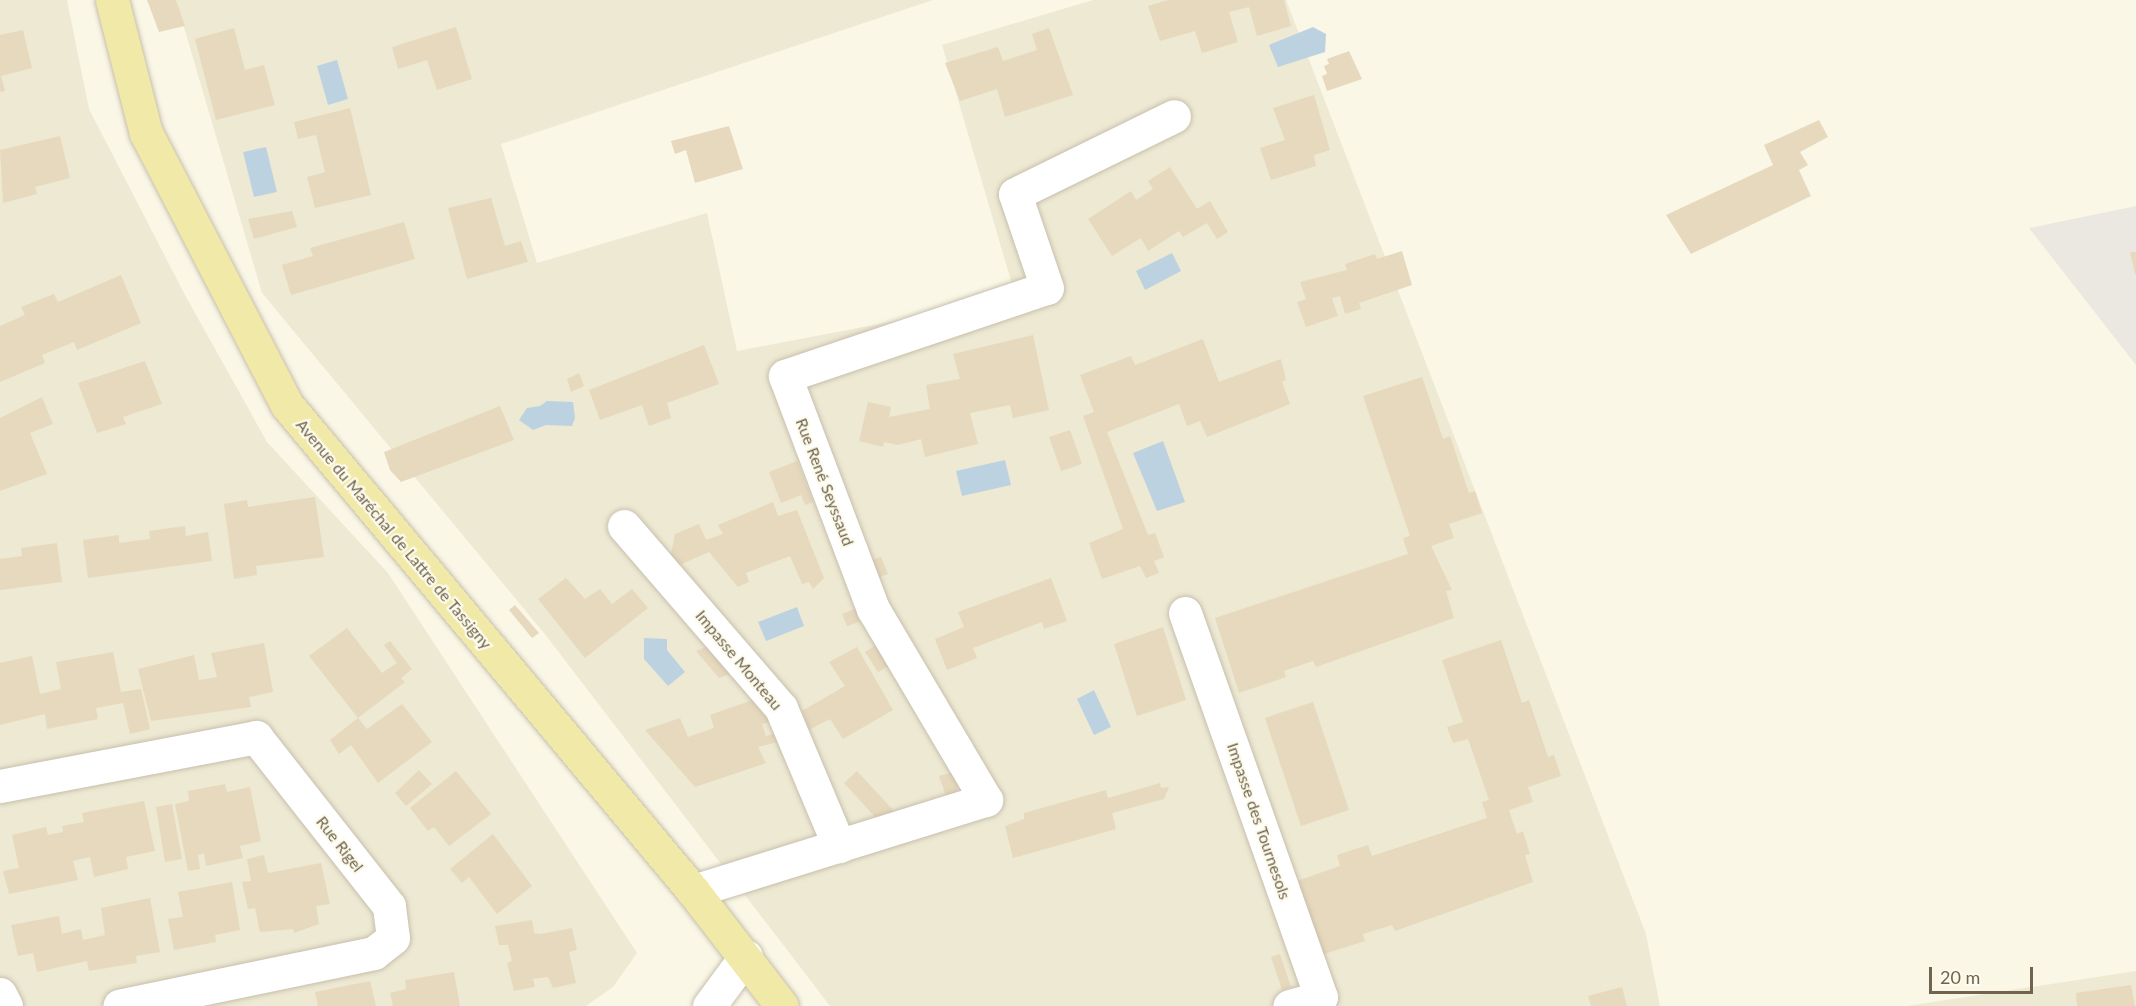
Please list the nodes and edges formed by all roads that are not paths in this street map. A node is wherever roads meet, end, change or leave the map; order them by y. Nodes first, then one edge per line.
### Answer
1 (112, 0) edge
2 (1174, 116) dead end
3 (624, 526) dead end
4 (1185, 613) dead end
5 (0, 786) edge
6 (839, 846) junction
7 (693, 891) junction
8 (746, 956) junction
9 (0, 994) edge
10 (6, 1006) edge
11 (119, 1006) edge
12 (709, 1006) edge
13 (782, 1006) edge
14 (1288, 1006) edge

1 - 7 main road, Avenue du Maréchal de Lattre de Tassigny
2 - 6 street, Rue René Seyssaud
3 - 6 street, Impasse Monteau
4 - 14 street, Impasse des Tournesols
5 - 11 street, Rue Rigel
6 - 7 street, Rue René Seyssaud
7 - 8 main road, Avenue du Maréchal de Lattre de Tassigny
8 - 12 street
8 - 13 main road, Avenue du Maréchal de Lattre de Tassigny
9 - 10 street

